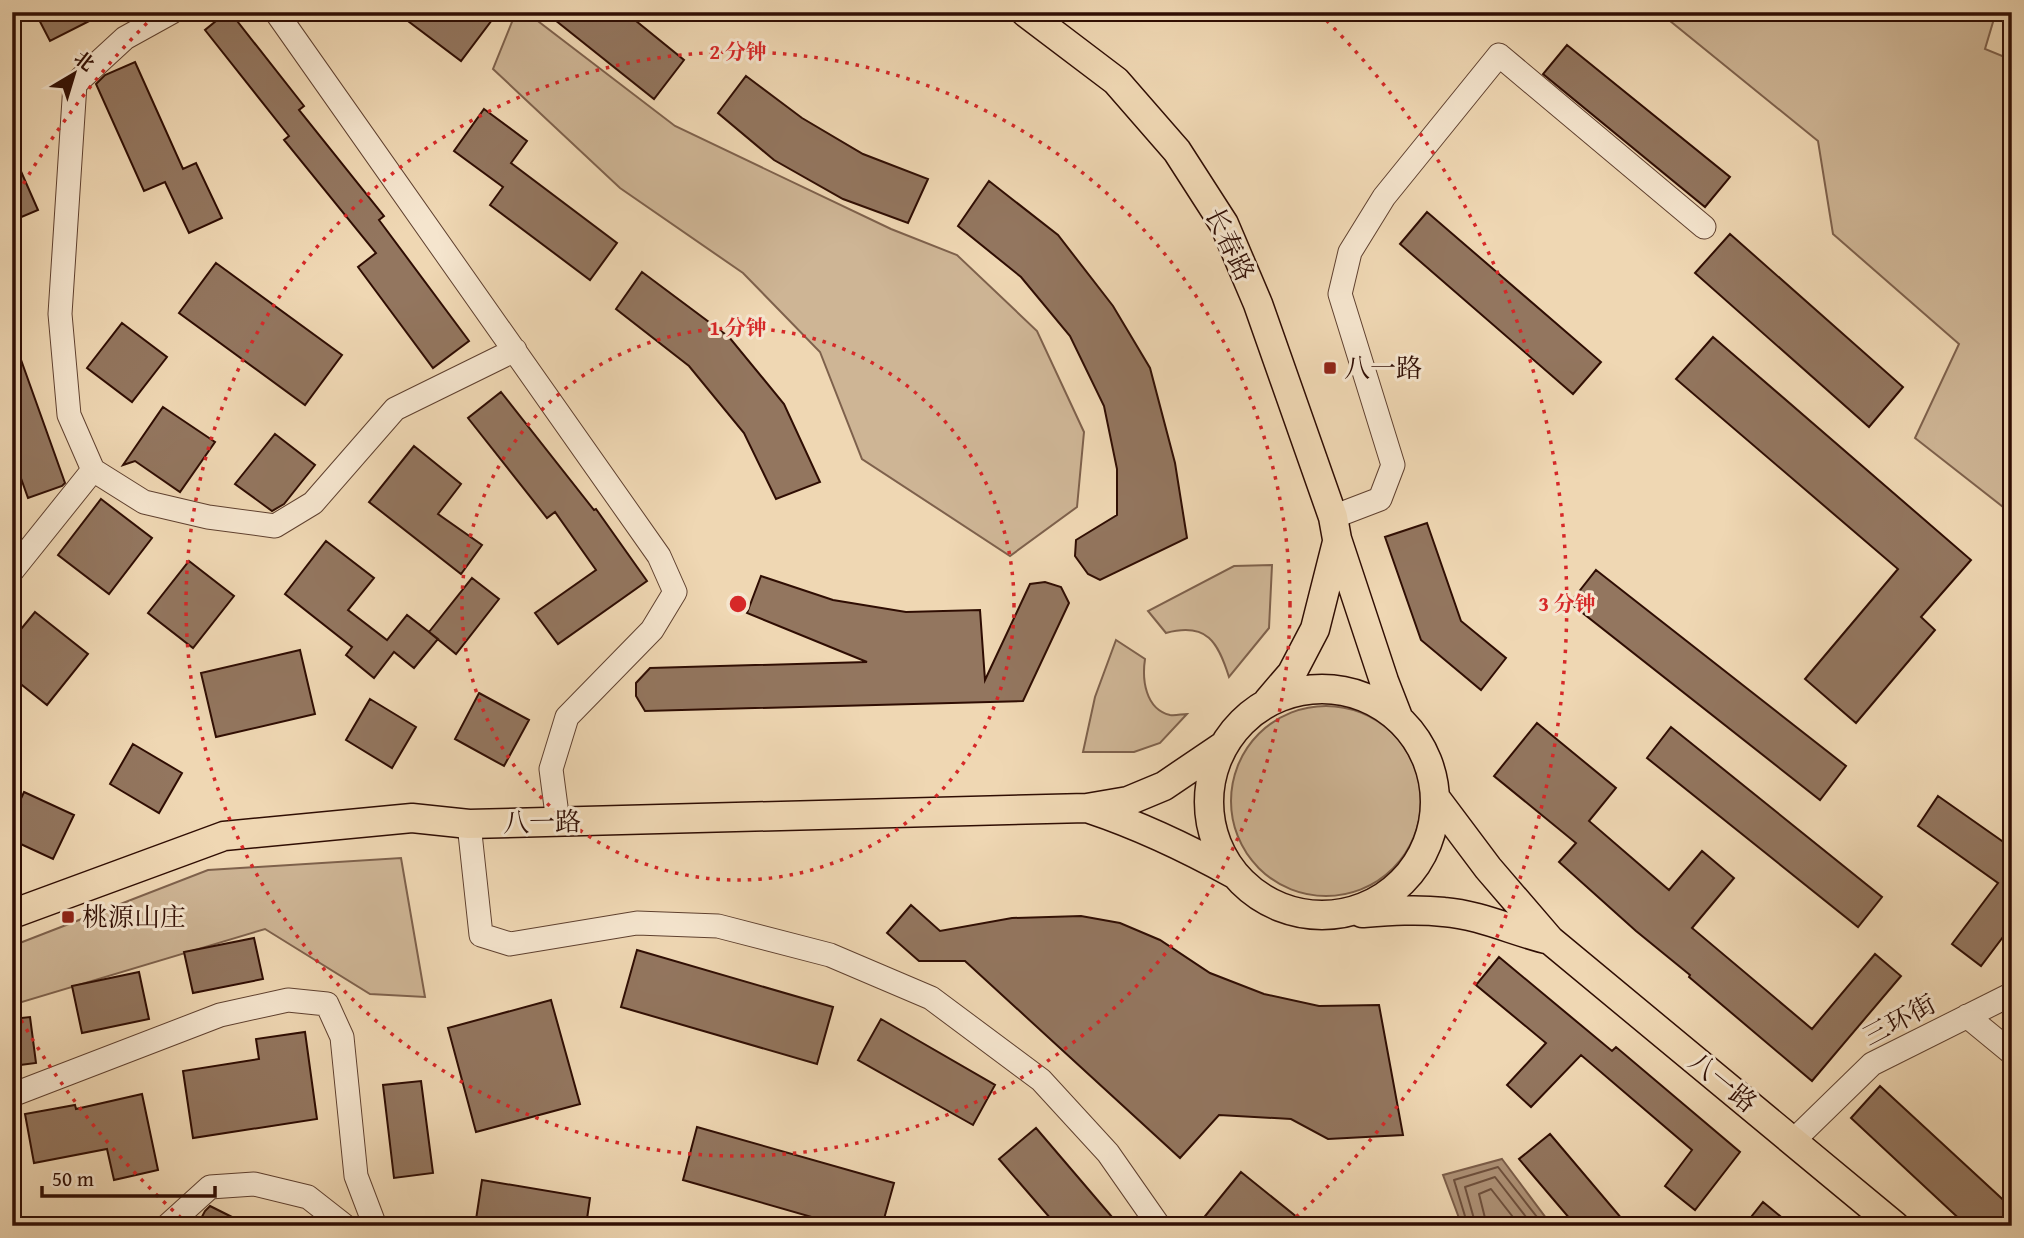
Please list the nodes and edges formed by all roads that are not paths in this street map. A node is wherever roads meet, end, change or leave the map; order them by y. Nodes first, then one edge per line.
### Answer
1 (172, 12) edge
2 (276, 12) edge
3 (1025, 12) edge
4 (1704, 227) dead end
5 (515, 350) junction
6 (93, 470) junction
7 (1335, 528) junction
8 (12, 571) edge
9 (1266, 702) junction
10 (1398, 717) junction
11 (1223, 746) junction
12 (1437, 800) junction
13 (1087, 808) junction
14 (558, 822) junction
15 (469, 824) junction
16 (1234, 874) junction
17 (12, 914) edge
18 (1349, 914) junction
19 (1550, 940) junction
20 (2012, 994) edge
21 (1967, 1016) junction
22 (2012, 1053) edge
23 (12, 1095) edge
24 (1794, 1140) junction
25 (167, 1226) edge
26 (345, 1226) edge
27 (375, 1226) edge
28 (1159, 1226) edge
29 (1895, 1226) edge

1 - 6 street
2 - 5 street
3 - 7 main road, 长春路
4 - 7 street
5 - 6 street
5 - 14 street
6 - 8 street
7 - 9 main road
7 - 10 main road, 长春路
9 - 10 main road
9 - 11 main road
10 - 12 main road
11 - 13 main road
11 - 16 main road
12 - 18 main road
12 - 19 main road
13 - 14 main road, 八一路
13 - 16 main road
14 - 15 main road, 八一路
15 - 17 main road, 八一路
15 - 28 street
16 - 18 main road
18 - 19 main road
19 - 24 main road, 八一路
20 - 21 street, 三环街
21 - 22 street
21 - 24 street, 三环街
23 - 27 street
24 - 29 main road, 八一路
25 - 26 street

